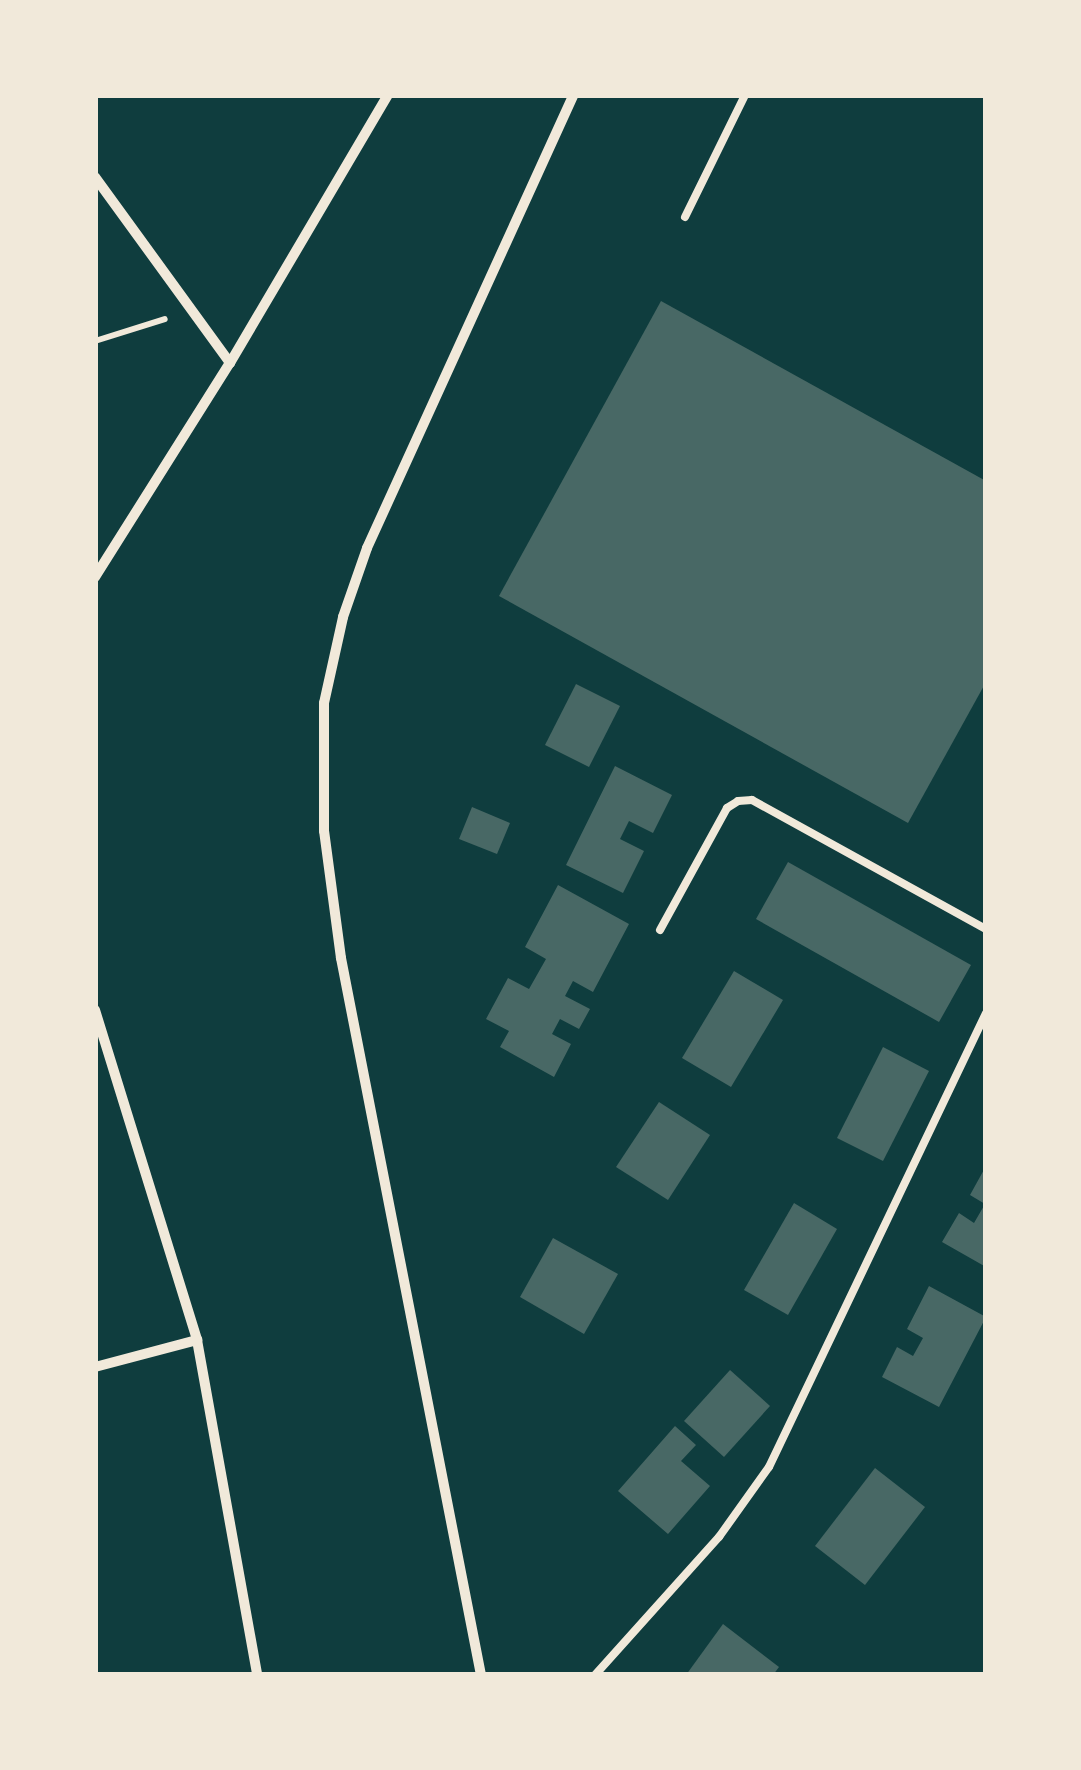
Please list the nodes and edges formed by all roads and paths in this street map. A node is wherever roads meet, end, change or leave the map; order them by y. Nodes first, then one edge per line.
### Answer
1 (388, 95) edge
2 (572, 95) edge
3 (746, 95) edge
4 (95, 177) edge
5 (684, 217) dead end
6 (195, 310) junction
7 (95, 341) edge
8 (230, 363) junction
9 (95, 577) edge
10 (660, 930) dead end
11 (986, 930) edge
12 (95, 1010) edge
13 (986, 1014) edge
14 (196, 1340) junction
15 (95, 1367) edge
16 (257, 1675) edge
17 (481, 1675) edge
18 (595, 1675) edge

1 - 8 street
2 - 17 street
3 - 5 lane
4 - 6 street
6 - 7 path
6 - 8 street
8 - 9 street
10 - 11 lane
12 - 14 street
13 - 18 lane
14 - 15 street
14 - 16 street

